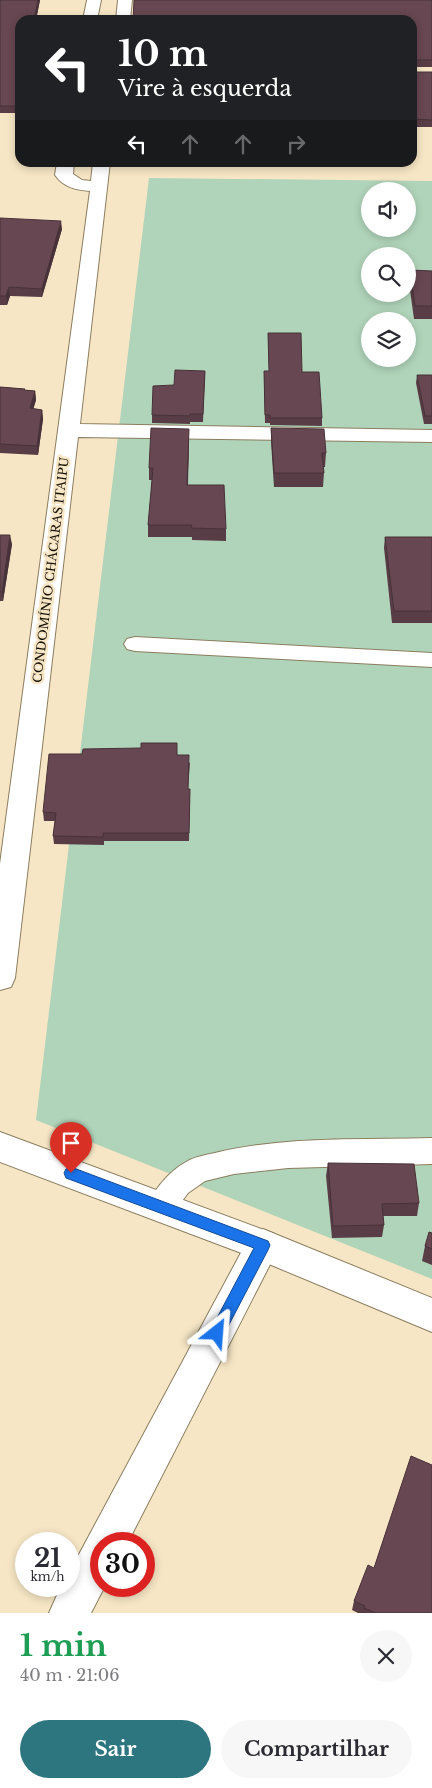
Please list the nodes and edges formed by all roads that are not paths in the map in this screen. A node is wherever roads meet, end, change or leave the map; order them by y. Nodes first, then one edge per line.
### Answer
1 (94, 0) edge
2 (125, 0) edge
3 (91, 15) edge
4 (124, 15) edge
5 (65, 167) edge
6 (101, 167) edge
7 (99, 186) junction
8 (68, 430) junction
9 (432, 436) edge
10 (136, 644) dead end
11 (432, 660) edge
12 (0, 978) edge
13 (0, 1146) edge
14 (432, 1151) edge
15 (161, 1207) junction
16 (263, 1245) junction
17 (432, 1315) edge
18 (112, 1532) edge
19 (90, 1574) edge
20 (70, 1613) edge

1 - 3 street
2 - 4 street
5 - 7 street
6 - 7 street, CONDOMÍNIO CHÁCARAS ITAIPU
7 - 8 street, CONDOMÍNIO CHÁCARAS ITAIPU
8 - 9 street
8 - 12 street, CONDOMÍNIO CHÁCARAS ITAIPU
10 - 11 lane
13 - 15 street
14 - 15 lane
15 - 16 street
16 - 17 street
16 - 18 street
19 - 20 street

